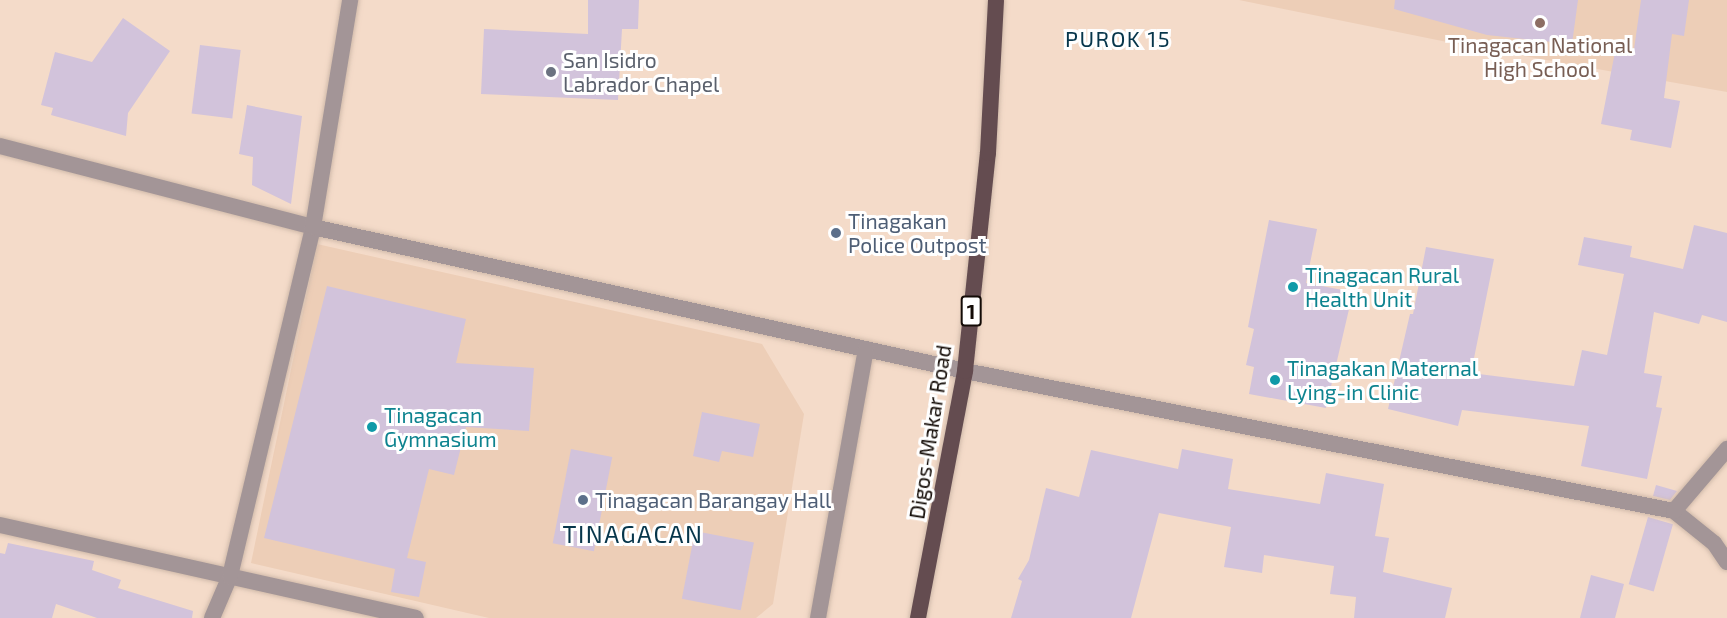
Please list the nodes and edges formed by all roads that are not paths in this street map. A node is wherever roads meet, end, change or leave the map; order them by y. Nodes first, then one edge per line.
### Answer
1 (350, 0) edge
2 (996, 0) edge
3 (0, 146) edge
4 (314, 227) junction
5 (866, 349) junction
6 (965, 371) junction
7 (1727, 449) edge
8 (1674, 511) junction
9 (0, 525) edge
10 (1727, 562) edge
11 (230, 576) junction
12 (212, 618) edge
13 (416, 618) edge
14 (819, 618) edge
15 (918, 618) edge

1 - 4 street
2 - 6 highway, Digos-Makar Road / 1
3 - 4 street
4 - 5 street
4 - 11 street
5 - 6 street
5 - 14 street
6 - 8 street
6 - 15 highway, Digos-Makar Road / 1
7 - 8 street
8 - 10 street
9 - 11 street
11 - 12 street
11 - 13 street

